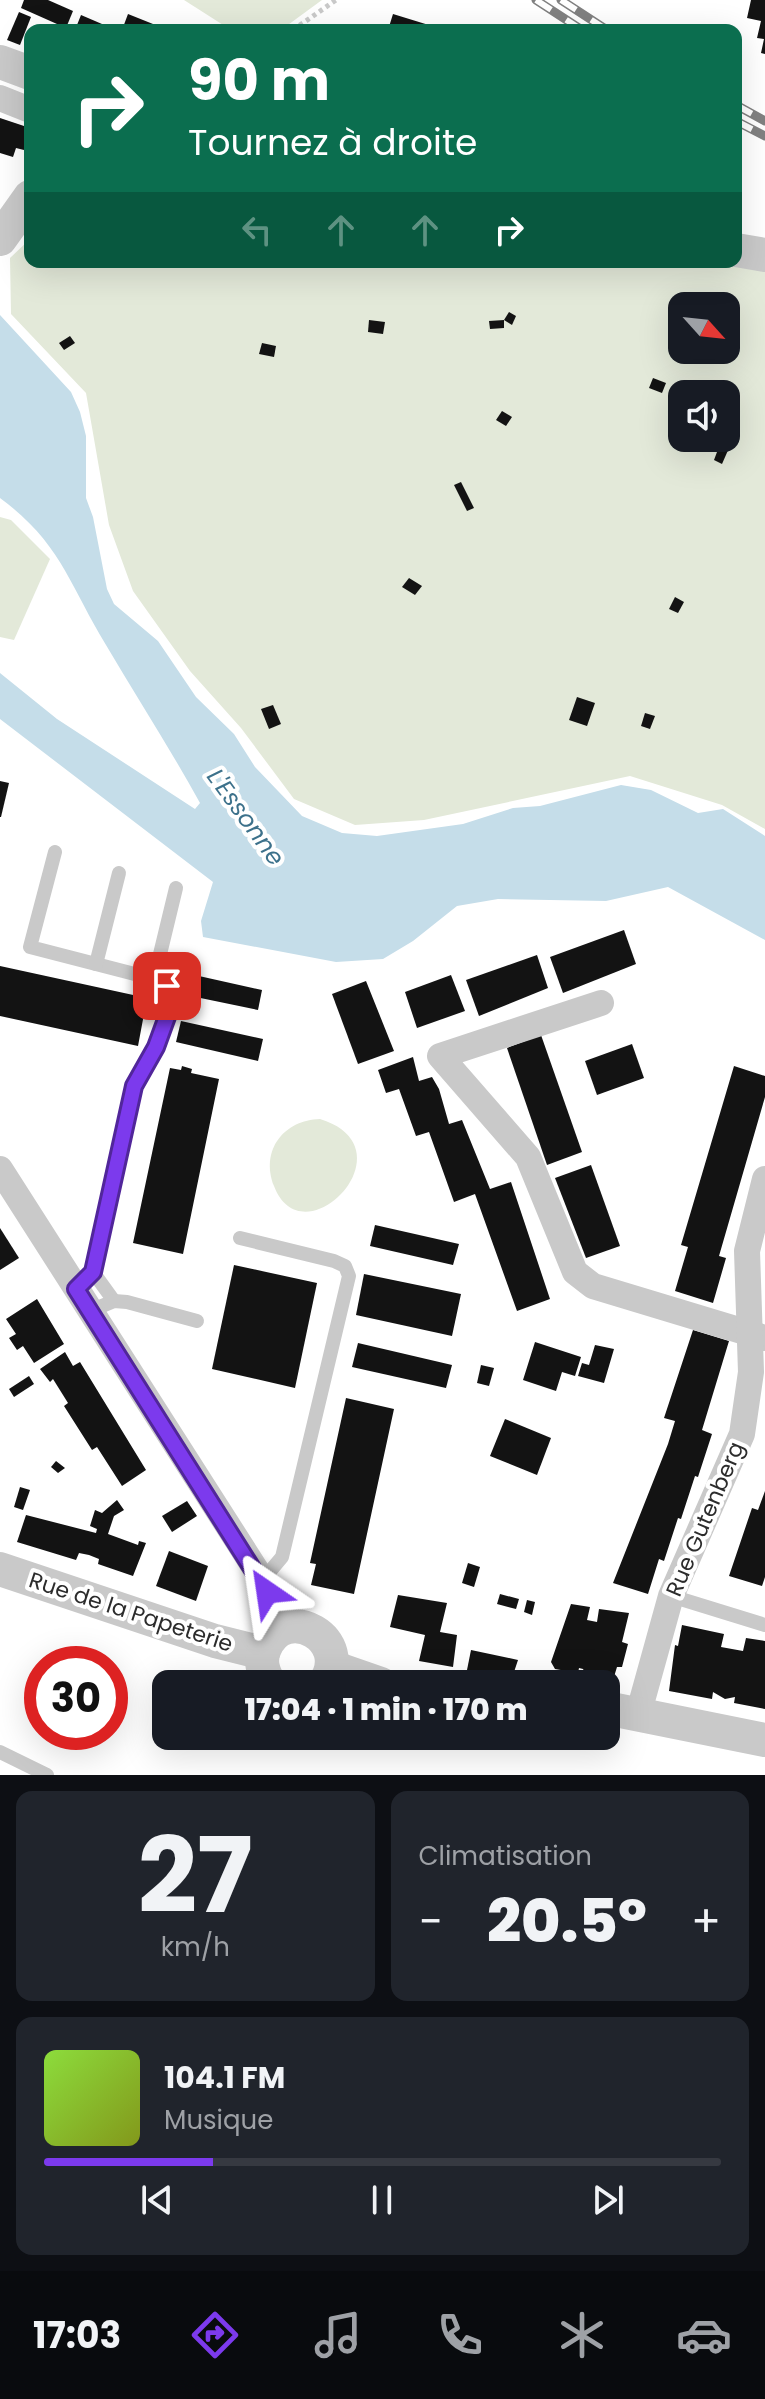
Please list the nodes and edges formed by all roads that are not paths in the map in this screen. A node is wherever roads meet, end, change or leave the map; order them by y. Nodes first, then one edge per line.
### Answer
1 (0, 62) edge
2 (24, 71) edge
3 (0, 98) edge
4 (24, 108) edge
5 (24, 205) edge
6 (0, 239) edge
7 (742, 251) edge
8 (765, 255) edge
9 (55, 852) dead end
10 (119, 873) dead end
11 (176, 888) dead end
12 (96, 964) junction
13 (154, 979) junction
14 (601, 1003) dead end
15 (0, 1169) edge
16 (765, 1179) edge
17 (240, 1238) dead end
18 (86, 1291) junction
19 (114, 1301) junction
20 (197, 1321) dead end
21 (756, 1336) edge
22 (0, 1569) edge
23 (261, 1582) junction
24 (671, 1596) junction
25 (765, 1625) edge
26 (292, 1626) junction
27 (266, 1668) edge
28 (329, 1670) edge
29 (622, 1712) edge
30 (765, 1740) edge
31 (0, 1752) edge
32 (47, 1775) edge

1 - 2 street
3 - 4 street
5 - 6 street
7 - 8 street
9 - 12 lane
10 - 12 lane
11 - 13 lane
12 - 13 lane
13 - 18 lane
14 - 21 street
15 - 18 street
16 - 21 street, Rue Gutenberg
17 - 23 lane
18 - 19 lane
18 - 19 lane
18 - 23 street
19 - 20 lane
21 - 24 street, Rue Gutenberg
22 - 27 street, Rue de la Papeterie
23 - 26 street
24 - 25 lane
24 - 29 street, Rue Gutenberg
26 - 27 street
26 - 28 street
29 - 30 street
31 - 32 lane

